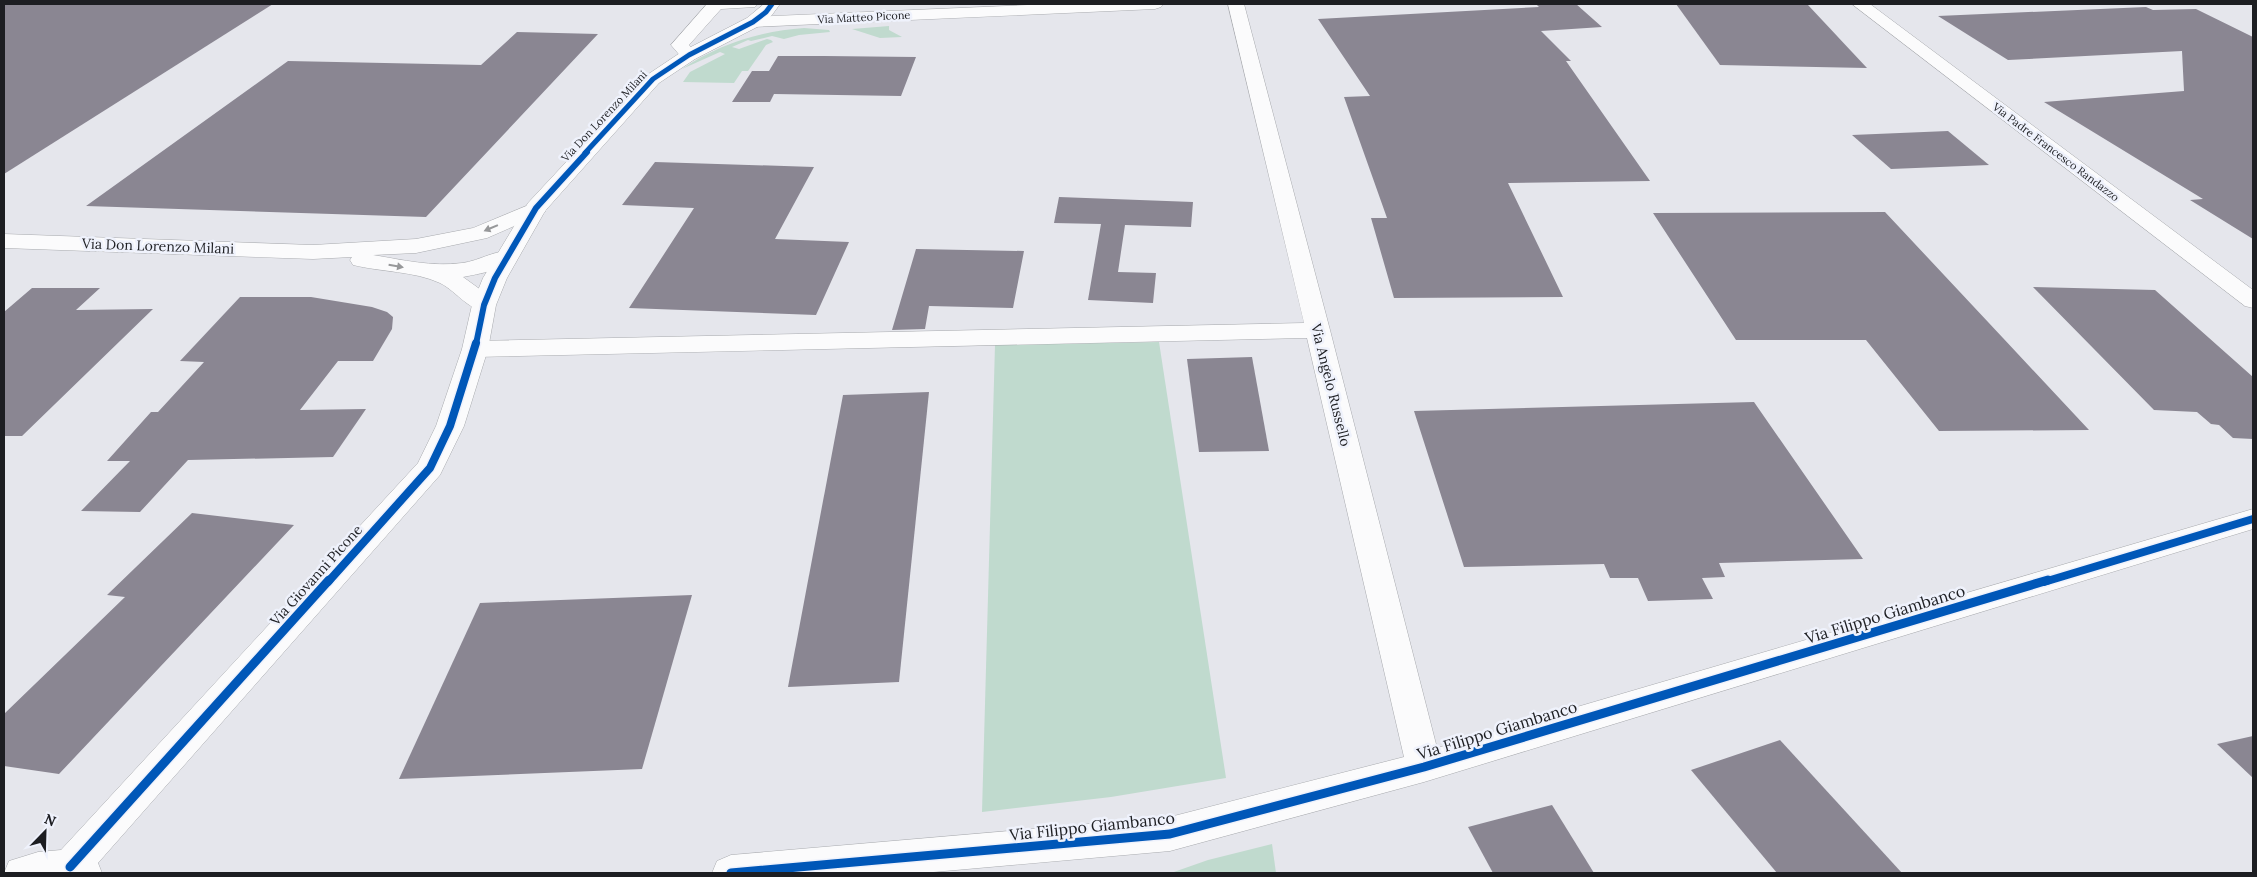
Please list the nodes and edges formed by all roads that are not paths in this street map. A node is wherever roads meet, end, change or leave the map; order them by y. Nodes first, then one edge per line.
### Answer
1 (716, 4) edge
2 (772, 4) edge
3 (1155, 4) edge
4 (1236, 4) edge
5 (1860, 4) edge
6 (751, 13) edge
7 (688, 55) junction
8 (536, 208) junction
9 (4, 241) edge
10 (416, 246) junction
11 (313, 252) junction
12 (506, 257) junction
13 (420, 270) junction
14 (2253, 301) edge
15 (484, 305) junction
16 (1318, 330) junction
17 (475, 349) junction
18 (2253, 519) edge
19 (1424, 767) junction
20 (77, 870) edge
21 (23, 873) edge
22 (730, 873) edge

1 - 6 street, Via Matteo Picone
1 - 7 street
2 - 6 street, Via Don Lorenzo Milani
3 - 6 street, Via Matteo Picone
4 - 16 street, Via Angelo Russello
5 - 14 street, Via Padre Francesco Randazzo
6 - 7 street, Via Don Lorenzo Milani
7 - 8 street, Via Don Lorenzo Milani
8 -> 10 street
8 - 12 street, Via Don Lorenzo Milani
9 - 11 street, Via Don Lorenzo Milani
10 - 11 street
10 - 12 street
11 -> 13 street
12 - 13 street
12 - 15 street, Via Giovanni Picone
13 - 15 street
15 - 17 street, Via Giovanni Picone
16 - 17 street
16 - 19 street, Via Angelo Russello
17 - 20 street, Via Giovanni Picone
18 - 19 street, Via Filippo Giambanco
19 - 22 street, Via Filippo Giambanco
20 - 21 street

